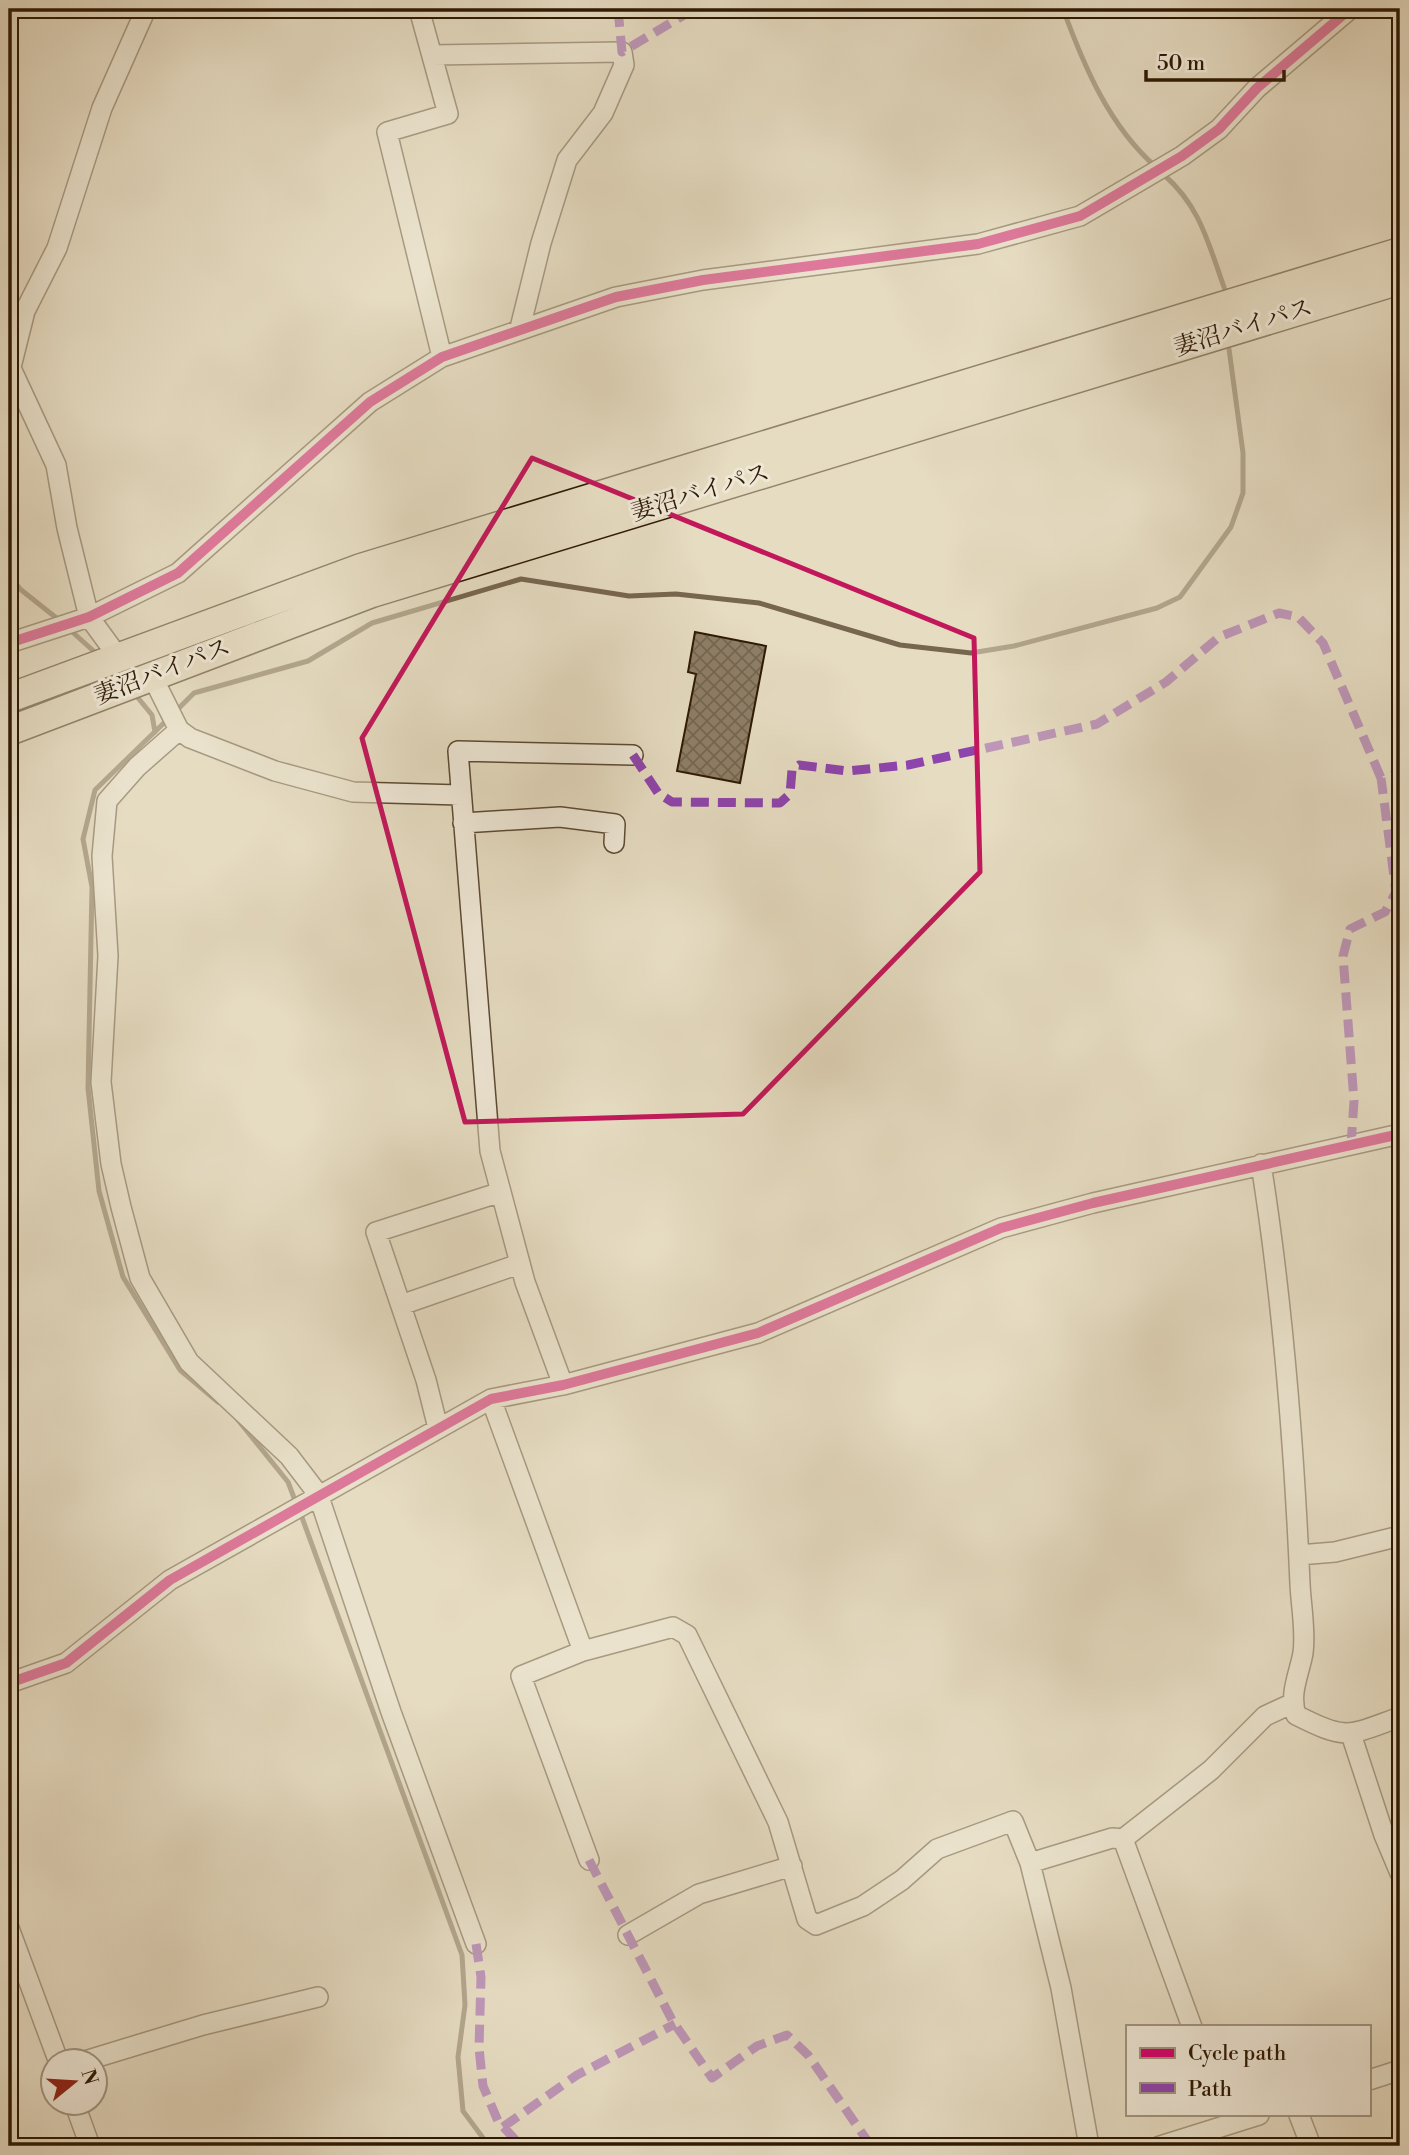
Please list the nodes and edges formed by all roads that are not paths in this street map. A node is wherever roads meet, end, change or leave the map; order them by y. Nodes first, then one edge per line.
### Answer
1 (146, 9) edge
2 (419, 9) edge
3 (1350, 9) edge
4 (432, 55) junction
5 (1400, 252) edge
6 (1400, 279) edge
7 (520, 328) junction
8 (442, 357) junction
9 (10, 366) edge
10 (83, 619) junction
11 (9, 643) edge
12 (110, 661) junction
13 (135, 681) junction
14 (9, 698) edge
15 (178, 728) junction
16 (9, 731) edge
17 (633, 755) dead end
18 (460, 795) junction
19 (463, 823) junction
20 (614, 843) dead end
21 (1400, 1134) edge
22 (1261, 1164) junction
23 (501, 1192) junction
24 (519, 1264) junction
25 (401, 1305) junction
26 (563, 1385) junction
27 (491, 1399) junction
28 (438, 1428) junction
29 (318, 1494) junction
30 (1400, 1536) edge
31 (1299, 1555) junction
32 (583, 1651) junction
33 (9, 1683) edge
34 (1293, 1703) junction
35 (1400, 1717) edge
36 (1351, 1734) junction
37 (1123, 1839) junction
38 (589, 1860) dead end
39 (1030, 1863) junction
40 (792, 1866) junction
41 (1400, 1873) edge
42 (9, 1928) edge
43 (628, 1935) dead end
44 (476, 1944) dead end
45 (318, 1997) dead end
46 (1191, 2025) edge
47 (53, 2046) edge
48 (108, 2054) edge
49 (1400, 2070) edge
50 (1370, 2080) edge
51 (79, 2116) edge
52 (1252, 2116) edge
53 (1299, 2116) edge
54 (1220, 2121) edge
55 (90, 2146) edge
56 (1088, 2146) edge
57 (1160, 2146) edge
58 (1311, 2146) edge

1 - 9 street
2 - 4 street
3 - 7 street
4 - 7 street
4 - 8 street
5 - 12 highway, 妻沼バイパス
6 - 13 highway, 妻沼バイパス
7 - 8 street
8 - 10 street
9 - 10 street
10 - 11 street
10 - 12 street
12 - 14 highway, 妻沼バイパス
13 - 15 street
13 - 16 highway, 妻沼バイパス
15 - 18 street
15 - 29 street
17 - 18 street
18 - 19 street
19 - 20 street
19 - 23 street
21 - 22 street
22 - 26 street
22 - 31 street
23 - 24 street
23 - 25 street
24 - 25 street
24 - 26 street
25 - 28 street
26 - 27 street
27 - 28 street
27 - 32 street
28 - 29 street
29 - 33 street
29 - 44 street
30 - 31 street
31 - 34 street
32 - 38 street
32 - 40 street
34 - 36 street
34 - 37 street
35 - 36 street
36 - 41 street
37 - 39 street
37 - 46 street
39 - 40 street
39 - 56 street
40 - 43 street
42 - 47 street
45 - 48 street
49 - 50 street
51 - 55 street
52 - 54 street
53 - 58 street
54 - 57 street

